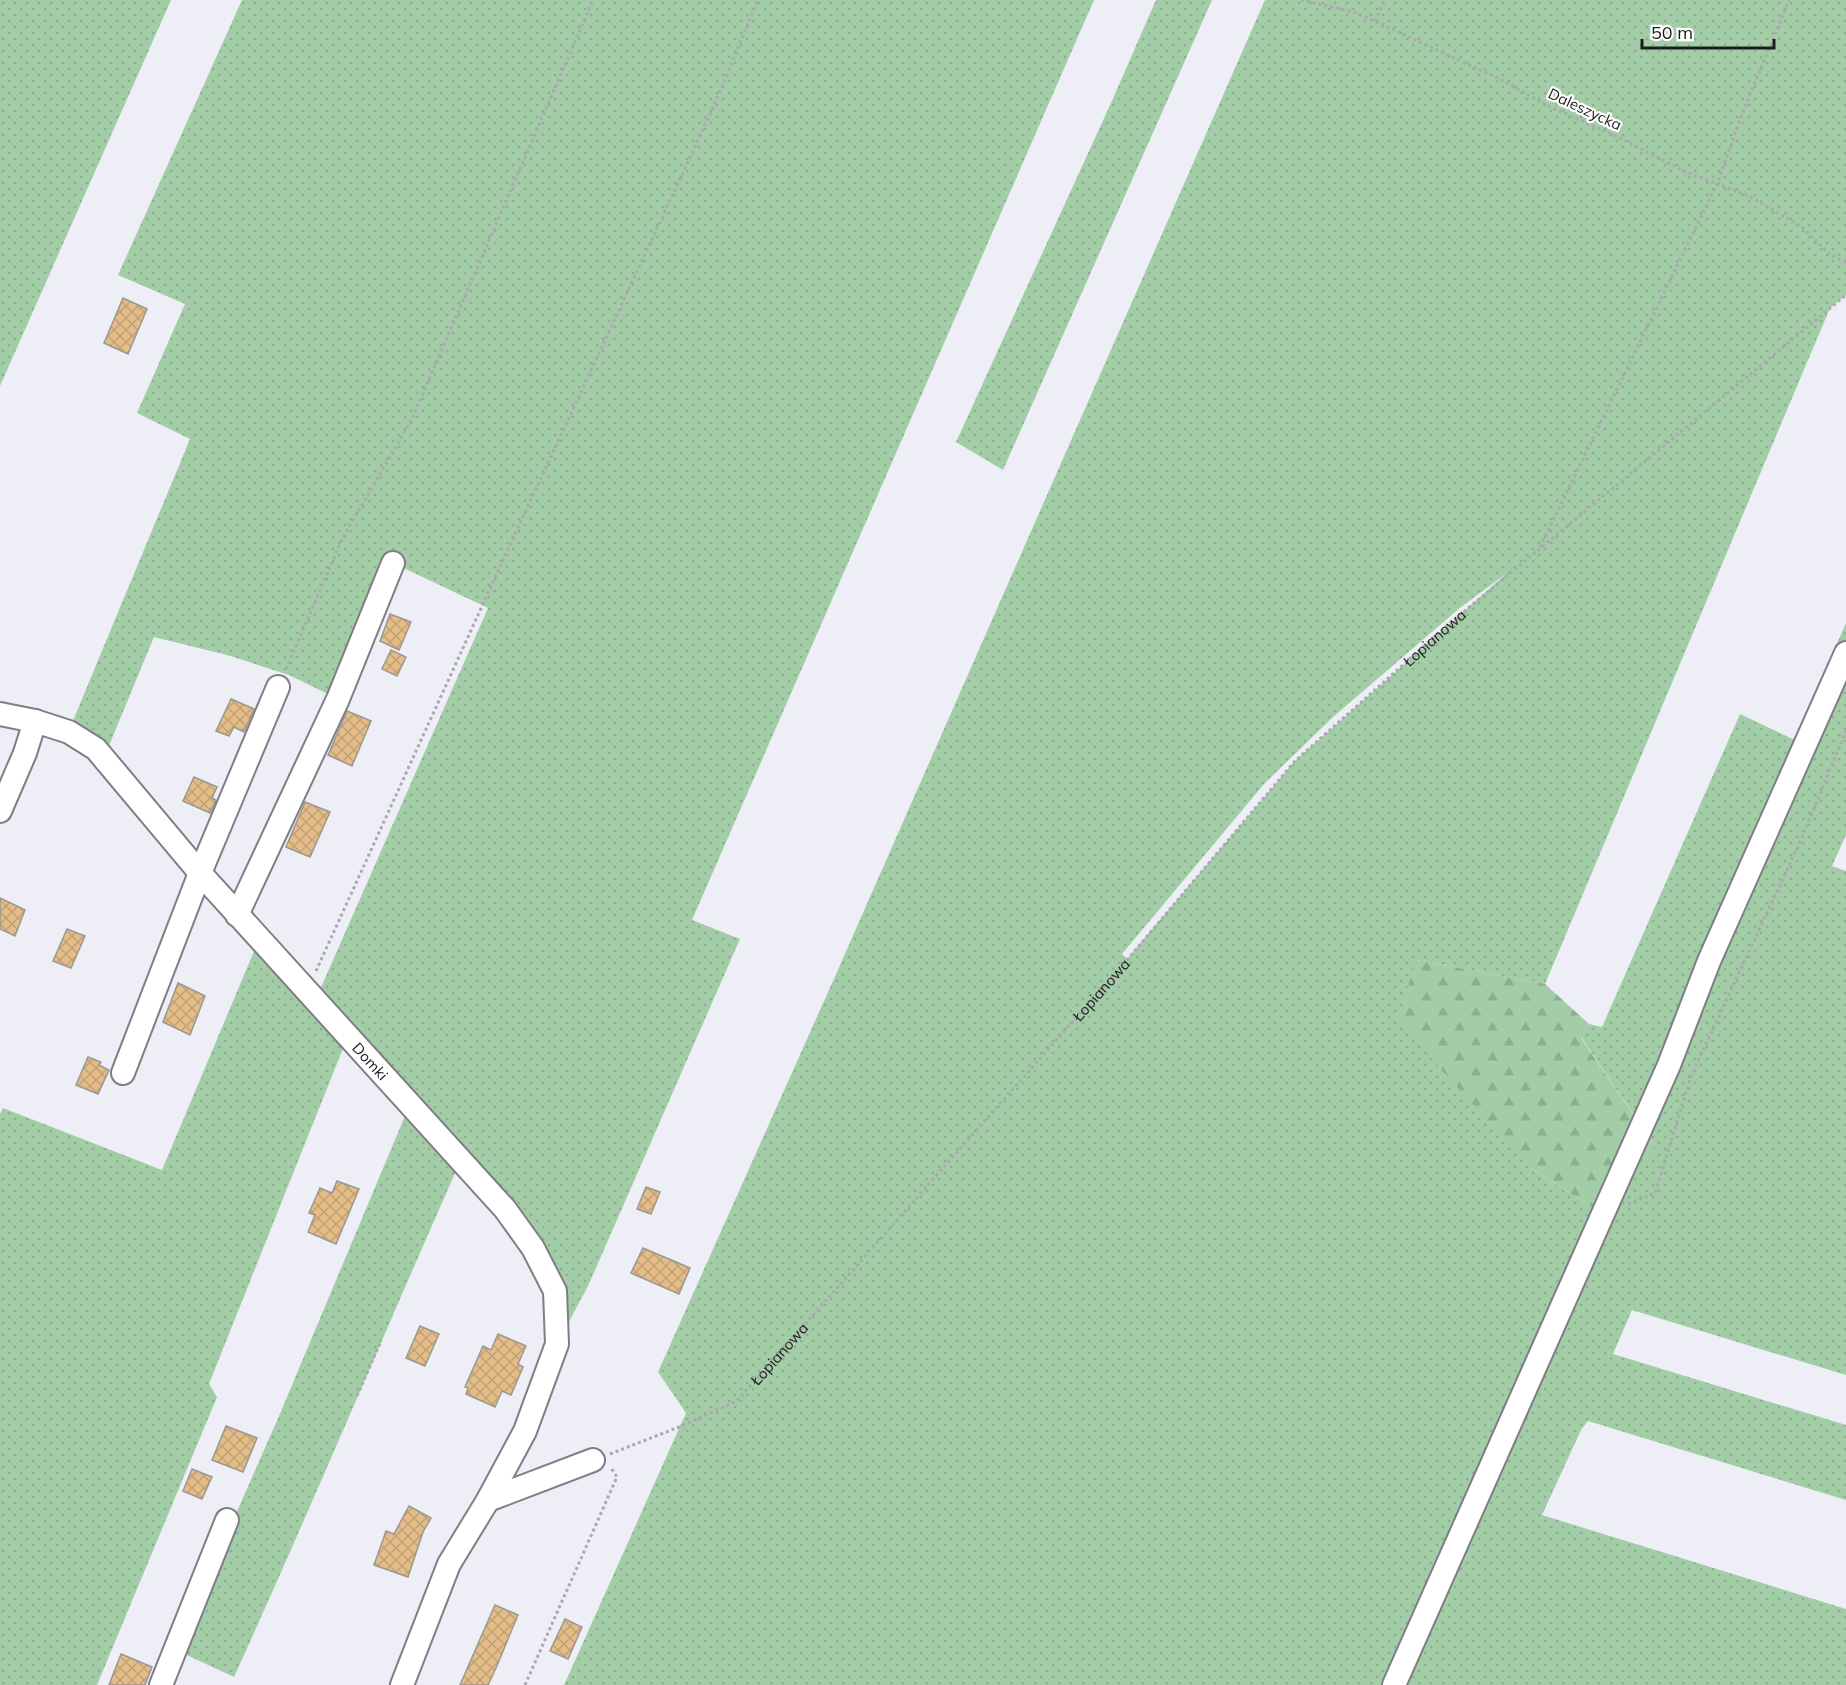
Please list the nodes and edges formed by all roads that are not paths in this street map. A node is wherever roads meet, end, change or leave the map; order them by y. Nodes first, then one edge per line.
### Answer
1 (393, 563) dead end
2 (1846, 653) edge
3 (278, 687) road end
4 (0, 714) edge
5 (35, 721) junction
6 (0, 811) edge
7 (200, 873) junction
8 (237, 915) junction
9 (123, 1073) dead end
10 (593, 1460) road end
11 (488, 1500) junction
12 (226, 1520) dead end
13 (161, 1685) edge
14 (402, 1685) edge
15 (1394, 1685) edge

1 - 8 street
2 - 15 street
3 - 7 street
4 - 5 street, Domki
5 - 6 street
5 - 7 street, Domki
7 - 8 street, Domki
7 - 9 street
8 - 11 street, Domki
10 - 11 street
11 - 14 street
12 - 13 street

